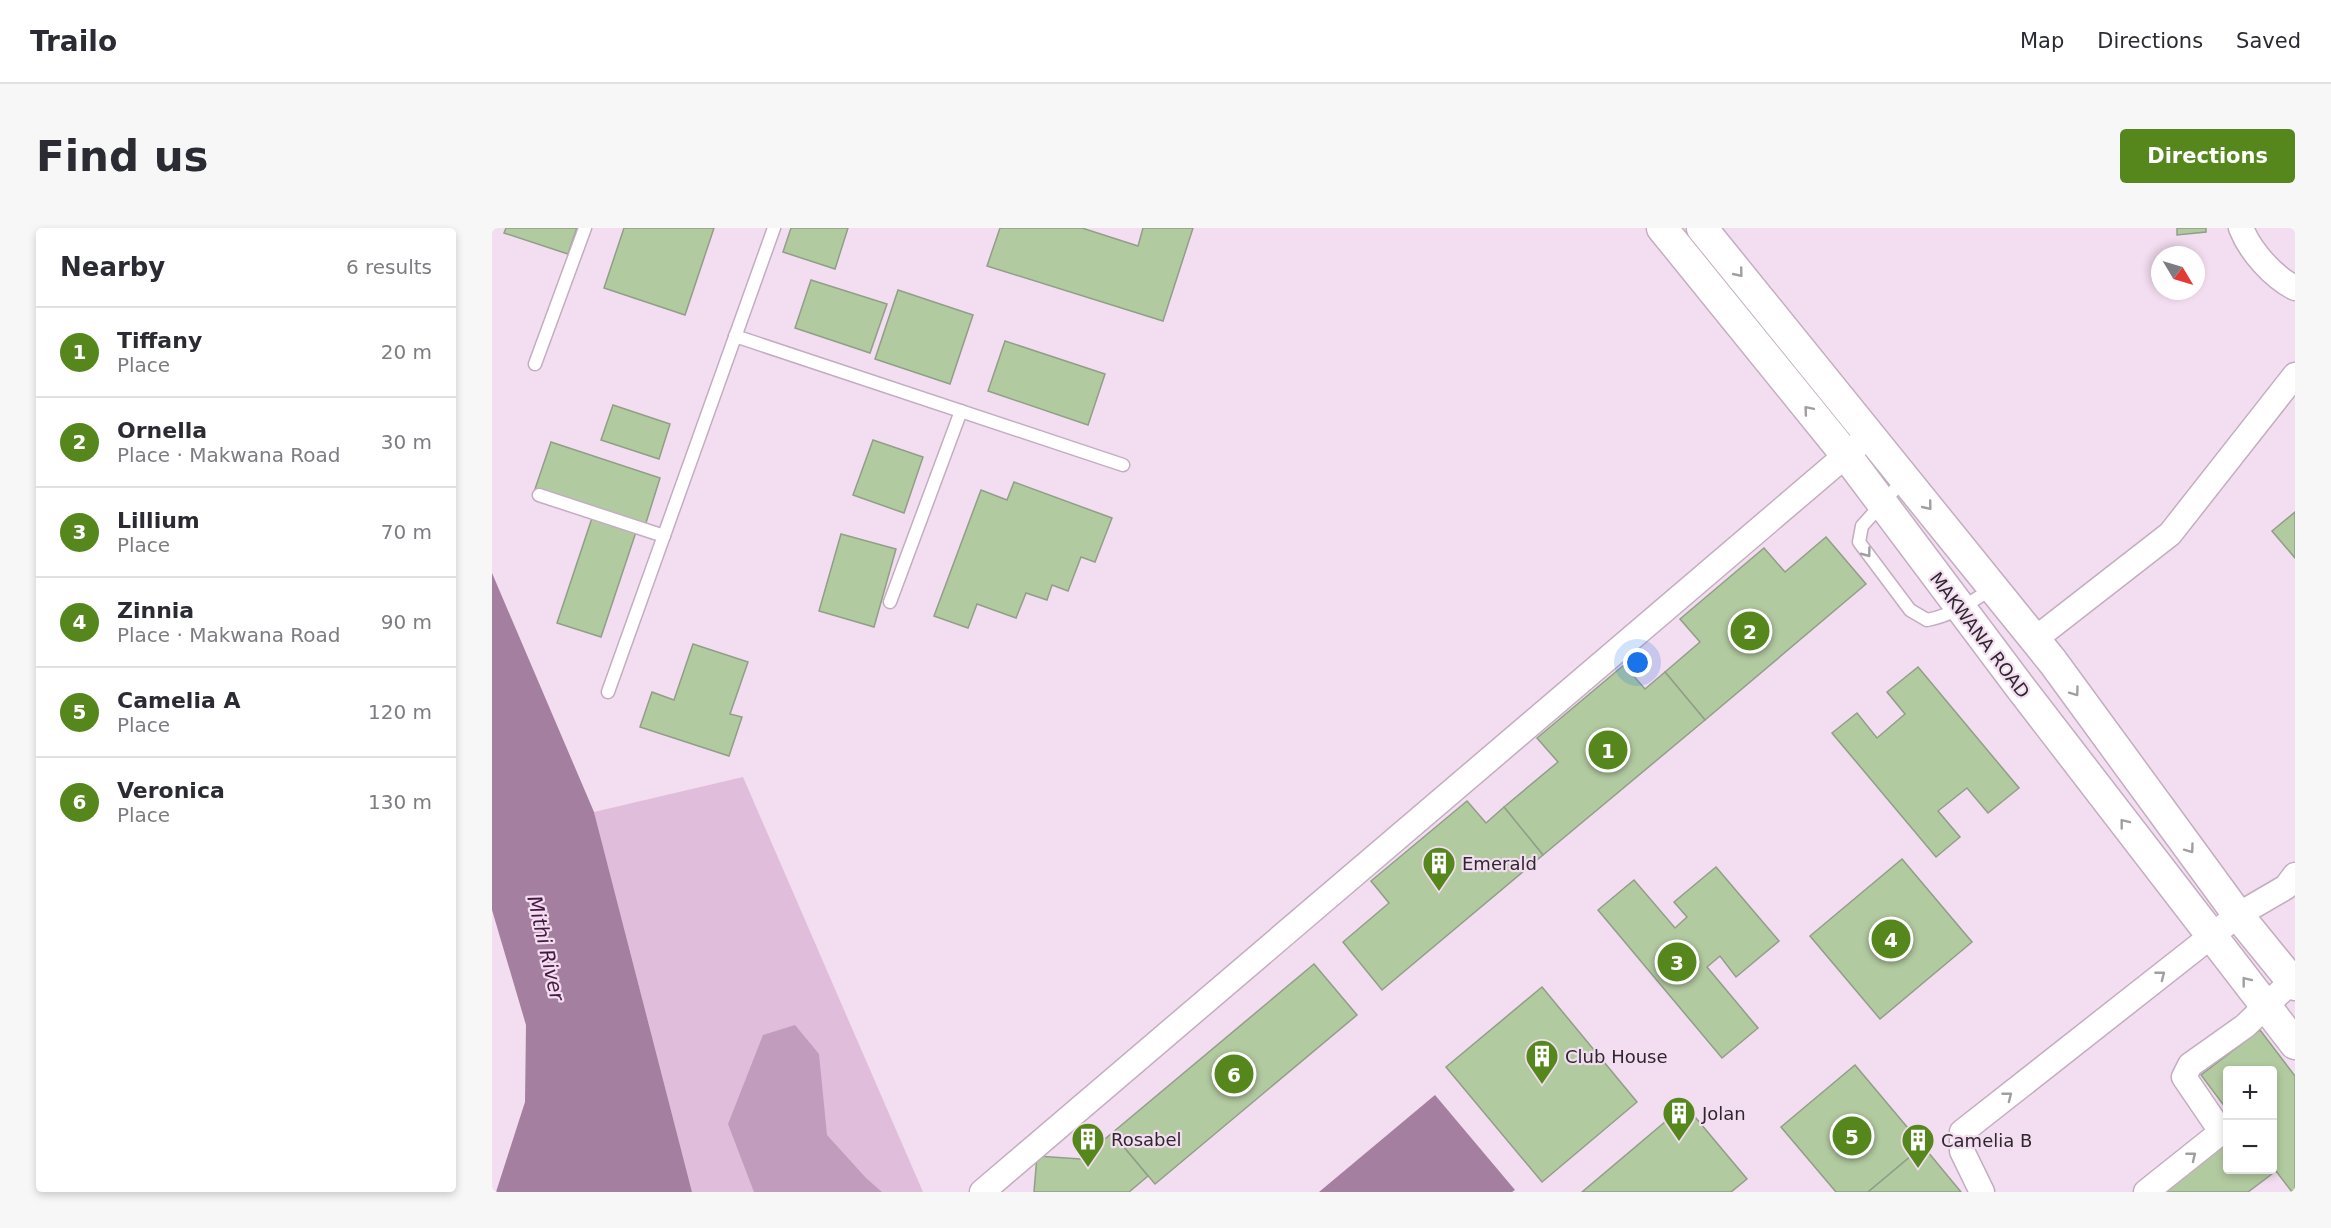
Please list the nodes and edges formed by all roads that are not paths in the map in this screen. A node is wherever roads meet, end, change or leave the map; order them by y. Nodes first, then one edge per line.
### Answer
1 (585, 228) edge
2 (774, 228) edge
3 (1662, 228) edge
4 (1702, 228) edge
5 (2241, 228) edge
6 (2295, 288) edge
7 (735, 336) junction
8 (535, 364) dead end
9 (2295, 375) edge
10 (962, 411) junction
11 (1871, 435) junction
12 (1846, 455) junction
13 (1123, 465) dead end
14 (1906, 477) junction
15 (539, 495) dead end
16 (1880, 503) junction
17 (663, 536) junction
18 (1994, 587) junction
19 (890, 602) dead end
20 (1961, 609) junction
21 (2044, 650) junction
22 (2020, 687) junction
23 (608, 692) dead end
24 (2295, 875) edge
25 (2238, 915) junction
26 (2211, 936) junction
27 (2294, 981) edge
28 (2266, 1007) junction
29 (2295, 1044) edge
30 (982, 1192) edge
31 (1982, 1192) edge
32 (2146, 1192) edge

1 - 8 lane
2 - 7 lane
12 -> 3 street, MAKWANA ROAD
4 -> 11 street
5 - 6 street
7 - 10 lane
7 - 17 lane
9 - 21 street
10 - 13 lane
10 - 19 lane
11 - 12 street
11 - 14 street
12 - 16 street, MAKWANA ROAD
12 - 30 street
14 - 16 lane
14 -> 18 street
15 - 17 lane
16 - 20 street, MAKWANA ROAD
16 -> 20 lane
17 - 23 lane
18 - 20 lane
18 - 21 street
20 - 22 street, MAKWANA ROAD
21 - 22 street
21 -> 25 street
26 -> 22 street, MAKWANA ROAD
24 - 25 street
25 - 26 street
25 - 27 street
28 -> 26 street, MAKWANA ROAD
31 -> 26 street
27 - 28 street
28 - 29 street, MAKWANA ROAD
32 -> 28 street

